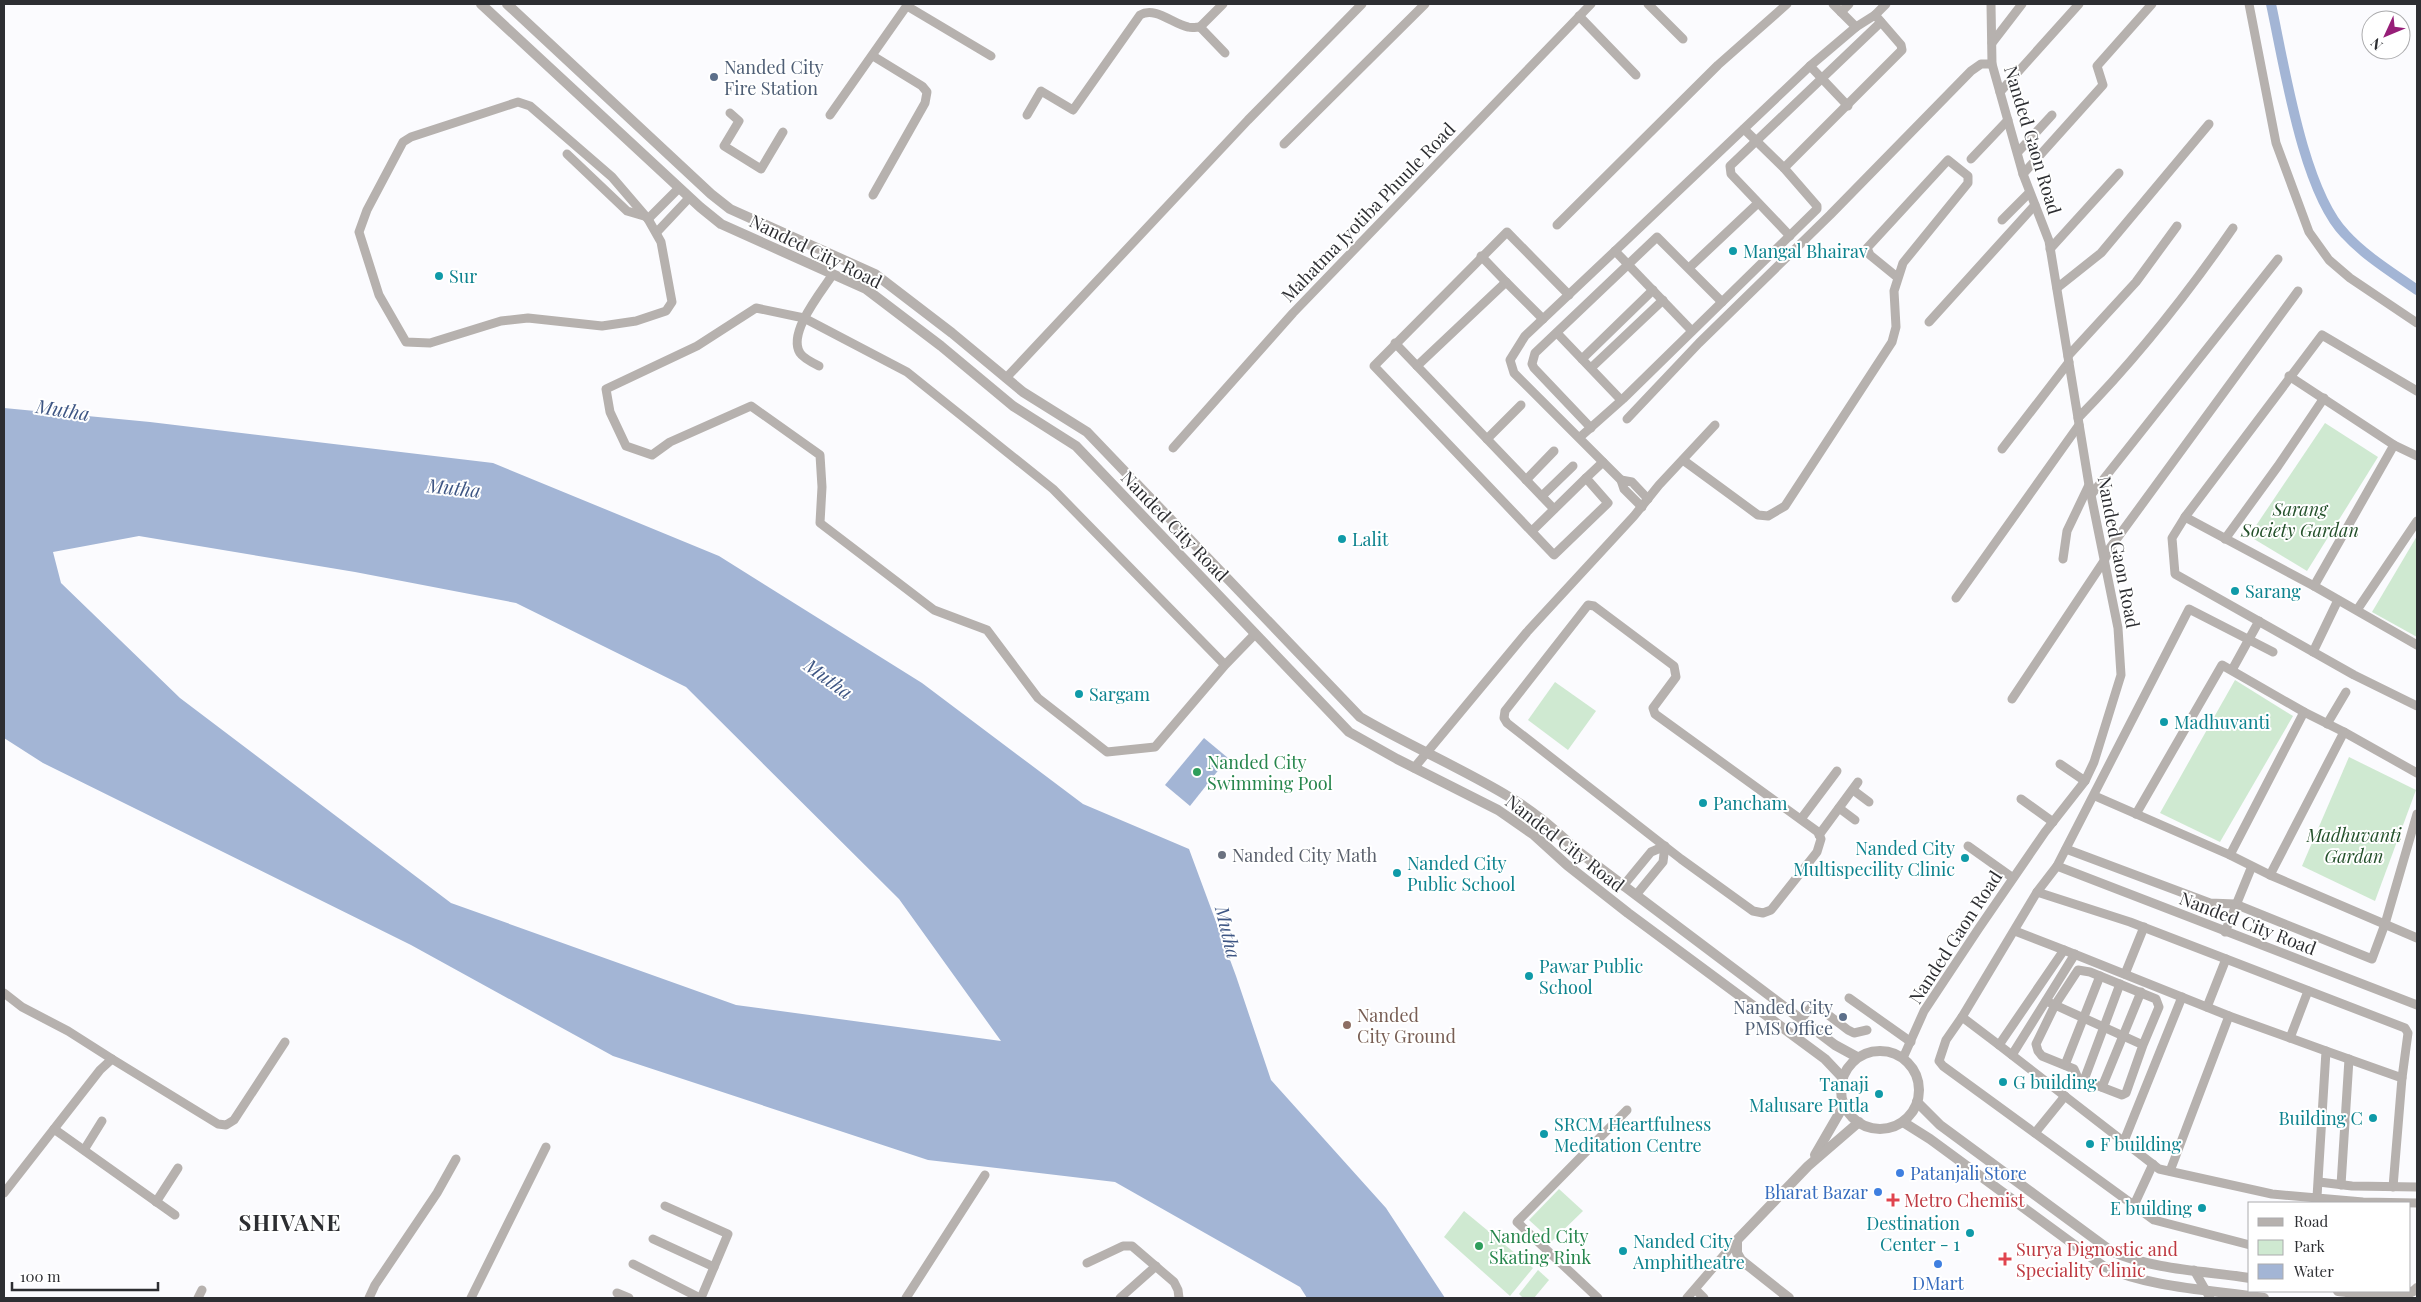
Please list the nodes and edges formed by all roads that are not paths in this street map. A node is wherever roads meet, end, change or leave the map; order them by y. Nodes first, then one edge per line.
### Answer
1 (481, 4) edge
2 (507, 4) edge
3 (1223, 4) edge
4 (1362, 4) edge
5 (1425, 4) edge
6 (1591, 4) edge
7 (1648, 4) edge
8 (1787, 4) edge
9 (1833, 4) edge
10 (1848, 4) edge
11 (1886, 4) edge
12 (1991, 4) edge
13 (2022, 4) edge
14 (2079, 4) edge
15 (2152, 4) edge
16 (2250, 4) edge
17 (907, 5) edge
18 (1840, 12) junction
19 (1579, 16) junction
20 (1878, 18) junction
21 (1200, 27) junction
22 (1856, 27) junction
23 (1683, 39) dead end
24 (1992, 43) junction
25 (1226, 53) dead end
26 (873, 56) junction
27 (991, 56) dead end
28 (1992, 64) junction
29 (1810, 66) junction
30 (1636, 75) dead end
31 (1822, 78) junction
32 (2000, 92) junction
33 (1848, 106) junction
34 (730, 113) dead end
35 (830, 115) dead end
36 (1027, 115) dead end
37 (2052, 115) dead end
38 (2008, 120) junction
39 (2209, 124) dead end
40 (1744, 129) junction
41 (783, 132) dead end
42 (1757, 141) junction
43 (1284, 144) dead end
44 (2018, 152) junction
45 (567, 154) dead end
46 (1971, 159) dead end
47 (1784, 168) junction
48 (2119, 173) dead end
49 (2023, 174) junction
50 (679, 188) junction
51 (2030, 193) junction
52 (873, 195) dead end
53 (689, 198) junction
54 (1757, 204) junction
55 (2034, 205) junction
56 (646, 218) junction
57 (2002, 220) dead end
58 (1557, 226) dead end
59 (2177, 226) dead end
60 (2233, 228) dead end
61 (657, 232) junction
62 (1790, 236) junction
63 (2050, 249) junction
64 (1615, 251) junction
65 (1481, 256) junction
66 (2278, 259) dead end
67 (1629, 265) junction
68 (1690, 268) junction
69 (833, 274) junction
70 (1897, 277) junction
71 (1506, 282) junction
72 (2057, 288) junction
73 (1653, 290) junction
74 (2298, 291) dead end
75 (1569, 295) junction
76 (1663, 300) junction
77 (1722, 302) junction
78 (804, 318) junction
79 (1543, 319) junction
80 (1929, 322) dead end
81 (2417, 323) edge
82 (1692, 331) junction
83 (1557, 333) junction
84 (1395, 343) junction
85 (1582, 359) junction
86 (2068, 359) junction
87 (819, 366) dead end
88 (1417, 366) junction
89 (1591, 368) junction
90 (2289, 376) junction
91 (1006, 378) junction
92 (2417, 391) edge
93 (2324, 398) junction
94 (1621, 400) junction
95 (1521, 405) dead end
96 (1062, 417) junction
97 (1627, 419) dead end
98 (2079, 422) junction
99 (1715, 424) dead end
100 (1591, 428) junction
101 (1054, 432) junction
102 (1487, 438) junction
103 (1579, 438) junction
104 (2394, 445) junction
105 (1173, 448) dead end
106 (2002, 448) dead end
107 (1554, 451) dead end
108 (2417, 456) edge
109 (1683, 460) junction
110 (1603, 462) junction
111 (1573, 466) dead end
112 (1586, 478) junction
113 (1526, 480) junction
114 (1621, 480) junction
115 (2089, 485) junction
116 (2091, 495) junction
117 (1542, 496) junction
118 (1648, 499) junction
119 (1642, 506) junction
120 (1554, 509) junction
121 (2185, 517) junction
122 (2417, 521) edge
123 (1532, 531) junction
124 (2225, 539) junction
125 (2063, 559) dead end
126 (2104, 561) junction
127 (2314, 586) junction
128 (1956, 598) dead end
129 (2338, 600) junction
130 (2357, 610) junction
131 (2259, 621) junction
132 (1255, 634) junction
133 (2249, 638) junction
134 (2417, 646) edge
135 (2273, 652) dead end
136 (2313, 652) junction
137 (1225, 665) junction
138 (2232, 670) junction
139 (2346, 692) dead end
140 (2012, 699) dead end
141 (2417, 706) edge
142 (2304, 712) junction
143 (2327, 724) junction
144 (2344, 732) junction
145 (1424, 754) junction
146 (2060, 764) dead end
147 (1414, 768) junction
148 (1837, 771) dead end
149 (2417, 772) edge
150 (2085, 781) junction
151 (2095, 796) junction
152 (2021, 799) dead end
153 (1869, 802) dead end
154 (1839, 808) junction
155 (2136, 814) junction
156 (2417, 814) edge
157 (1801, 820) junction
158 (1855, 820) dead end
159 (2053, 822) junction
160 (1819, 835) junction
161 (1665, 846) junction
162 (1968, 846) dead end
163 (2066, 849) junction
164 (2230, 855) junction
165 (2057, 866) junction
166 (2252, 866) junction
167 (2270, 875) junction
168 (2013, 878) junction
169 (1623, 886) junction
170 (2037, 892) junction
171 (1636, 895) junction
172 (2235, 904) junction
173 (2385, 924) junction
174 (2144, 927) junction
175 (2015, 931) junction
176 (2226, 932) junction
177 (2417, 938) edge
178 (2064, 950) junction
179 (2075, 954) junction
180 (2226, 959) junction
181 (2125, 974) junction
182 (2100, 976) junction
183 (2120, 984) junction
184 (2308, 990) junction
185 (2141, 992) junction
186 (4, 993) edge
187 (2182, 997) junction
188 (1849, 998) dead end
189 (2046, 1001) junction
190 (2055, 1005) junction
191 (2417, 1005) edge
192 (2207, 1007) junction
193 (2229, 1016) junction
194 (1962, 1017) junction
195 (2083, 1018) junction
196 (1801, 1020) junction
197 (2103, 1027) junction
198 (1867, 1030) dead end
199 (2124, 1036) junction
200 (2290, 1038) junction
201 (285, 1042) dead end
202 (1911, 1042) junction
203 (1999, 1045) junction
204 (2144, 1045) junction
205 (2326, 1051) junction
206 (2012, 1055) junction
207 (1857, 1057) junction
208 (1903, 1058) junction
209 (112, 1059) junction
210 (2349, 1059) junction
211 (2065, 1066) junction
212 (1842, 1077) junction
213 (2402, 1078) junction
214 (2084, 1080) junction
215 (2102, 1087) junction
216 (2065, 1096) junction
217 (1917, 1102) junction
218 (1844, 1105) junction
219 (1627, 1110) dead end
220 (102, 1120) dead end
221 (1859, 1122) junction
222 (1903, 1122) junction
223 (54, 1128) junction
224 (2035, 1133) junction
225 (2124, 1141) junction
226 (546, 1147) dead end
227 (84, 1150) junction
228 (456, 1159) dead end
229 (2153, 1164) junction
230 (1808, 1166) junction
231 (178, 1168) dead end
232 (2170, 1171) junction
233 (985, 1175) dead end
234 (2319, 1182) junction
235 (2341, 1185) junction
236 (2393, 1187) junction
237 (2417, 1187) edge
238 (4, 1193) edge
239 (2272, 1194) junction
240 (2317, 1197) junction
241 (156, 1202) junction
242 (2270, 1202) edge
243 (2354, 1202) edge
244 (2134, 1205) junction
245 (665, 1206) dead end
246 (175, 1215) dead end
247 (653, 1239) dead end
248 (1738, 1240) junction
249 (2248, 1244) edge
250 (1087, 1262) dead end
251 (632, 1264) dead end
252 (1156, 1266) junction
253 (714, 1267) junction
254 (2194, 1270) junction
255 (2248, 1278) edge
256 (2417, 1288) edge
257 (2204, 1289) junction
258 (1696, 1290) junction
259 (2351, 1292) edge
260 (617, 1293) dead end
261 (371, 1297) edge
262 (472, 1298) edge
263 (629, 1298) edge
264 (701, 1298) edge
265 (906, 1298) edge
266 (1120, 1298) edge
267 (1178, 1298) edge
268 (1598, 1298) edge
269 (1687, 1298) edge
270 (1704, 1298) edge
271 (1789, 1298) edge
272 (2210, 1298) edge
273 (2264, 1298) edge

1 - 50 street, Nanded City Road
2 - 91 street, Nanded City Road
3 - 21 street
4 - 91 street
5 - 43 street
6 - 19 street, Mahatma Jyotiba Phuule Road
7 - 23 street
8 - 58 street
9 - 18 street
10 - 18 street
11 - 20 street
12 - 24 street, Nanded Gaon Road
13 - 24 street
14 - 32 street
15 - 49 street
16 - 81 street
17 - 26 street
17 - 27 street
18 - 22 street
19 - 30 street
19 - 105 street, Mahatma Jyotiba Phuule Road
20 - 22 street
20 - 31 street
20 - 33 street
21 - 25 street
21 - 36 street
22 - 29 street
24 - 28 street, Nanded Gaon Road
26 - 35 street
26 - 52 street
28 - 32 street, Nanded Gaon Road
28 - 97 street
29 - 31 street
29 - 40 street
31 - 33 street
31 - 42 street
32 - 38 street, Nanded Gaon Road
33 - 47 street
34 - 41 street
37 - 44 street
38 - 44 street, Nanded Gaon Road
38 - 46 street
39 - 72 street
40 - 42 street
40 - 64 street
42 - 47 street
42 - 54 street
44 - 49 street, Nanded Gaon Road
45 - 56 street
47 - 62 street
48 - 63 street
49 - 51 street, Nanded Gaon Road
50 - 53 street, Nanded City Road
50 - 56 street
51 - 55 street, Nanded Gaon Road
51 - 57 street
53 - 61 street
53 - 69 street, Nanded City Road
54 - 62 street
54 - 68 street
55 - 63 street, Nanded Gaon Road
55 - 80 street
56 - 61 street
56 - 61 street
59 - 86 street
60 - 98 street
62 - 77 street
63 - 72 street, Nanded Gaon Road
64 - 67 street
64 - 75 street
65 - 71 street
65 - 75 street
65 - 84 street
66 - 116 street
67 - 68 street
67 - 73 street
67 - 83 street
68 - 77 street
69 - 78 street
69 - 101 street, Nanded City Road
70 - 70 street
70 - 109 street
71 - 79 street
71 - 88 street
72 - 86 street, Nanded Gaon Road
73 - 76 street
73 - 85 street
74 - 126 street
75 - 79 street
76 - 82 street
76 - 89 street
77 - 82 street
78 - 87 street
78 - 137 street
78 - 137 street
79 - 103 street
82 - 94 street
83 - 85 street
83 - 100 street
84 - 88 street
84 - 123 street
85 - 89 street
86 - 98 street, Nanded Gaon Road
86 - 106 street
88 - 102 street
89 - 94 street
90 - 92 street
90 - 93 street
90 - 121 street
91 - 96 street, Nanded City Road
93 - 104 street
93 - 124 street
94 - 100 street
95 - 102 street
96 - 101 street
96 - 145 street, Nanded City Road
98 - 115 street, Nanded Gaon Road
98 - 128 street
99 - 109 street
100 - 103 street
101 - 132 street, Nanded City Road
102 - 113 street
103 - 110 street
104 - 108 street
104 - 127 street
107 - 113 street
109 - 118 street
110 - 112 street
110 - 114 street
111 - 117 street
112 - 120 street
112 - 123 street
113 - 117 street
114 - 118 street
114 - 119 street
115 - 116 street, Nanded Gaon Road
115 - 125 street
116 - 126 street, Nanded Gaon Road
117 - 120 street
118 - 119 street
119 - 145 street
120 - 123 street
121 - 124 street
121 - 131 street
122 - 130 street
124 - 127 street
126 - 140 street
126 - 150 street, Nanded Gaon Road
127 - 129 street
129 - 130 street
129 - 136 street
130 - 134 street
131 - 133 street
131 - 136 street
132 - 137 street
132 - 147 street, Nanded City Road
133 - 135 street
133 - 138 street
133 - 151 street
136 - 141 street
138 - 142 street
138 - 155 street
139 - 143 street
142 - 143 street
142 - 164 street
143 - 144 street
144 - 149 street
144 - 167 street
145 - 147 street
145 - 169 street, Nanded City Road
146 - 150 street
147 - 212 street, Nanded City Road
148 - 157 street
150 - 159 street, Nanded Gaon Road
151 - 155 street
151 - 163 street
152 - 159 street
153 - 154 street
154 - 158 street
154 - 160 street
155 - 164 street
156 - 173 street
157 - 160 street
157 - 161 street
159 - 168 street, Nanded Gaon Road
160 - 161 street
161 - 169 street
161 - 171 street
162 - 168 street
163 - 165 street
163 - 172 street
164 - 166 street
165 - 170 street
165 - 176 street, Nanded City Road
166 - 167 street
166 - 172 street
167 - 173 street
168 - 202 street, Nanded Gaon Road
169 - 171 street, Nanded City Road
170 - 174 street
170 - 175 street
171 - 196 street, Nanded City Road
172 - 173 street
172 - 176 street
173 - 177 street
174 - 180 street
174 - 181 street
175 - 178 street
175 - 194 street
176 - 191 street, Nanded City Road
178 - 179 street
178 - 203 street
179 - 181 street
179 - 189 street
180 - 184 street
180 - 192 street
181 - 187 street
182 - 183 street
182 - 190 street
182 - 195 street
183 - 185 street
183 - 197 street
184 - 200 street
184 - 213 street
185 - 199 street
185 - 204 street
186 - 209 street
187 - 192 street
187 - 225 street
188 - 202 street
189 - 190 street
189 - 206 street
190 - 195 street
190 - 211 street
192 - 193 street
193 - 200 street
193 - 232 street
194 - 203 street
194 - 224 street
195 - 197 street
195 - 211 street
196 - 198 street
196 - 207 street, Nanded City Road
197 - 199 street
197 - 214 street
199 - 204 street
199 - 215 street
200 - 205 street
201 - 209 street
202 - 208 street, Nanded Gaon Road
203 - 206 street
204 - 215 street
205 - 210 street
205 - 234 street
206 - 216 street
207 - 208 street
207 - 212 street
208 - 217 street
209 - 223 street
210 - 213 street
210 - 235 street
211 - 214 street
212 - 218 street
213 - 236 street
214 - 215 street
216 - 224 street
216 - 225 street
217 - 222 street
217 - 254 street
218 - 221 street
218 - 230 street
219 - 268 street
220 - 227 street
221 - 222 street
221 - 230 street
222 - 257 street
223 - 227 street
223 - 238 street
224 - 244 street
225 - 229 street
226 - 262 street
227 - 241 street
228 - 261 street
229 - 232 street
229 - 244 street
230 - 248 street
231 - 241 street
232 - 239 street
233 - 265 street
234 - 235 street
234 - 240 street
235 - 236 street
236 - 237 street
239 - 240 street
239 - 242 street
240 - 243 street
241 - 246 street
244 - 249 street
245 - 253 street
247 - 253 street
248 - 258 street
248 - 271 street
250 - 252 street
251 - 264 street
252 - 266 street
252 - 267 street
253 - 264 street
254 - 255 street
254 - 257 street
256 - 259 street
257 - 272 street
257 - 273 street
258 - 269 street
258 - 270 street
260 - 263 street

